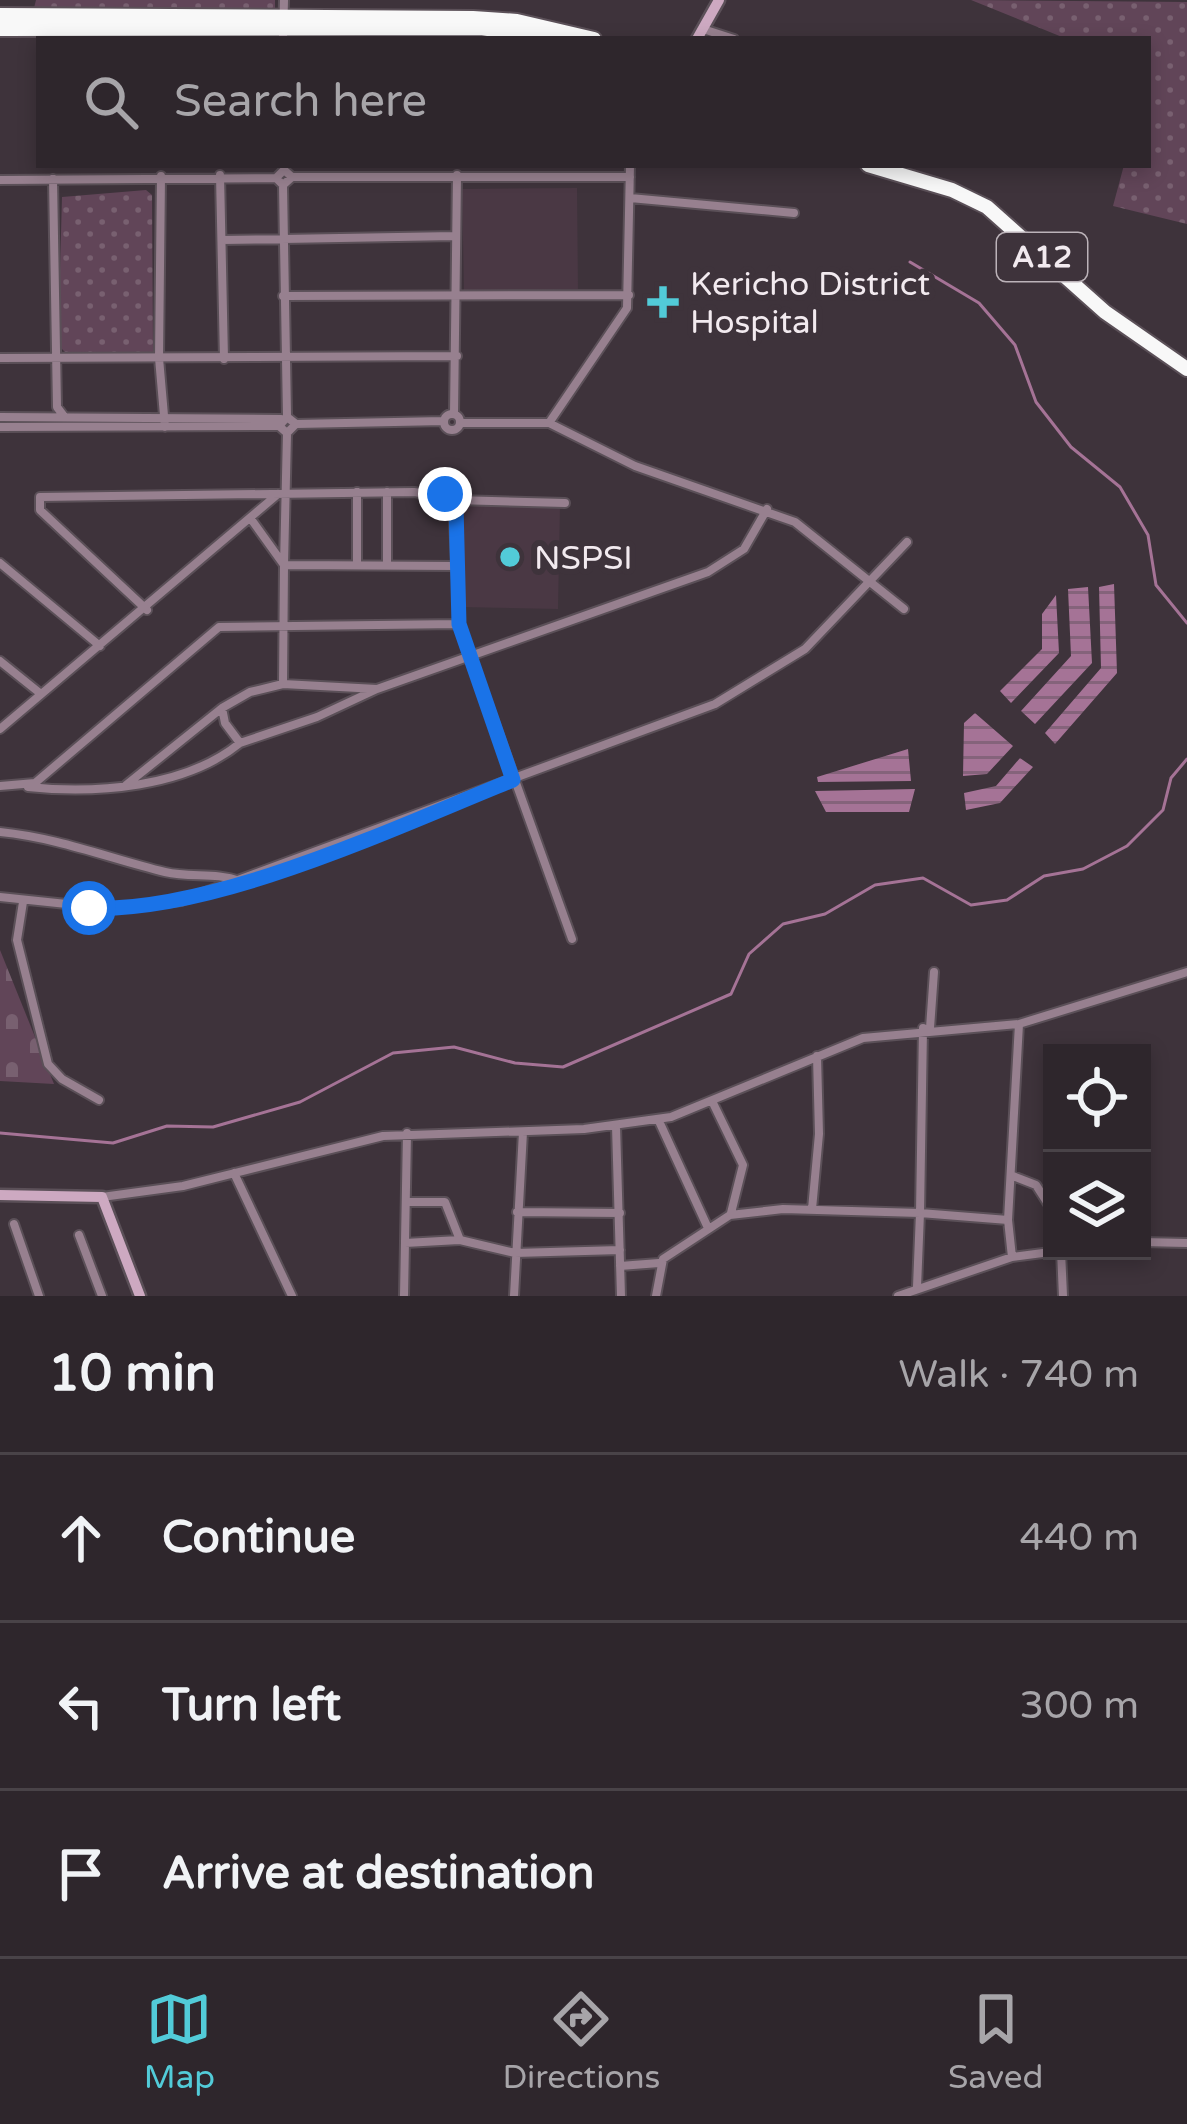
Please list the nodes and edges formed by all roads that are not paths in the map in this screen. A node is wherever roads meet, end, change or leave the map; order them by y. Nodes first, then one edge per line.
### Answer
1 (284, 0) edge
2 (719, 0) edge
3 (26, 8) edge
4 (0, 15) edge
5 (0, 29) edge
6 (283, 29) edge
7 (700, 34) edge
8 (538, 36) edge
9 (581, 36) edge
10 (630, 168) edge
11 (885, 168) edge
12 (287, 170) edge
13 (422, 170) edge
14 (383, 171) edge
15 (220, 175) junction
16 (458, 175) junction
17 (161, 176) junction
18 (630, 177) junction
19 (53, 179) junction
20 (0, 180) edge
21 (280, 182) junction
22 (630, 198) junction
23 (794, 213) dead end
24 (455, 236) junction
25 (282, 239) junction
26 (222, 240) junction
27 (628, 295) junction
28 (283, 296) junction
29 (457, 297) junction
30 (0, 345) edge
31 (457, 356) junction
32 (57, 357) junction
33 (0, 358) edge
34 (159, 358) junction
35 (224, 359) junction
36 (282, 359) junction
37 (1187, 369) edge
38 (57, 412) junction
39 (164, 415) junction
40 (0, 417) edge
41 (457, 418) junction
42 (549, 423) junction
43 (286, 424) junction
44 (0, 427) edge
45 (165, 427) junction
46 (51, 428) junction
47 (63, 428) junction
48 (357, 492) junction
49 (387, 492) junction
50 (283, 494) junction
51 (455, 500) junction
52 (565, 503) dead end
53 (767, 508) junction
54 (251, 519) junction
55 (907, 542) dead end
56 (0, 563) edge
57 (357, 564) junction
58 (284, 565) junction
59 (387, 565) junction
60 (457, 566) junction
61 (872, 582) junction
62 (904, 609) dead end
63 (146, 610) junction
64 (459, 624) junction
65 (284, 626) junction
66 (100, 646) junction
67 (469, 660) junction
68 (0, 661) edge
69 (283, 684) junction
70 (377, 689) junction
71 (41, 694) junction
72 (222, 708) junction
73 (0, 729) edge
74 (239, 743) junction
75 (513, 780) junction
76 (126, 785) junction
77 (0, 786) edge
78 (27, 787) junction
79 (0, 832) edge
80 (242, 882) junction
81 (0, 897) edge
82 (23, 902) junction
83 (572, 939) dead end
84 (934, 972) dead end
85 (1187, 972) edge
86 (1019, 1024) junction
87 (927, 1028) junction
88 (817, 1056) junction
89 (99, 1100) dead end
90 (713, 1103) junction
91 (658, 1119) junction
92 (616, 1126) junction
93 (523, 1132) junction
94 (407, 1133) junction
95 (234, 1173) junction
96 (1012, 1176) junction
97 (0, 1196) edge
98 (1043, 1196) edge
99 (102, 1197) junction
100 (406, 1202) junction
101 (812, 1209) junction
102 (517, 1212) junction
103 (620, 1213) junction
104 (920, 1213) junction
105 (730, 1215) junction
106 (1008, 1220) junction
107 (14, 1224) dead end
108 (708, 1228) junction
109 (79, 1234) dead end
110 (460, 1240) junction
111 (1151, 1242) edge
112 (405, 1243) junction
113 (1187, 1243) edge
114 (620, 1250) junction
115 (515, 1253) junction
116 (1043, 1253) edge
117 (1012, 1257) junction
118 (1060, 1260) edge
119 (659, 1263) junction
120 (620, 1266) junction
121 (917, 1287) junction
122 (39, 1296) edge
123 (102, 1296) edge
124 (140, 1296) edge
125 (292, 1296) edge
126 (404, 1296) edge
127 (514, 1296) edge
128 (621, 1296) edge
129 (656, 1296) edge
130 (898, 1296) edge
131 (1063, 1296) edge

1 - 6 street
2 - 7 street
3 - 4 highway
3 - 6 highway
5 - 6 highway
6 - 8 highway
6 - 9 highway
10 - 18 street
11 - 37 highway, A12
12 - 14 street
12 - 21 street
13 - 14 street
13 - 16 street
15 - 17 street
15 - 21 street
15 - 26 street
16 - 18 street
16 - 24 street
17 - 19 street
17 - 34 street
18 - 22 street
19 - 20 street
19 - 32 street
21 - 25 street
22 - 23 street
22 - 27 street
24 - 25 street
24 - 29 street
25 - 26 street
25 - 28 street
26 - 35 street
27 - 29 street
27 - 42 street
28 - 29 street
28 - 36 street
29 - 31 street
30 - 33 street
31 - 36 street
31 - 41 street
32 - 33 street
32 - 34 street
32 - 38 street
34 - 35 street
34 - 39 street
35 - 36 street
36 - 43 street
38 - 39 street
38 - 40 street
38 - 46 street
38 - 47 street
39 - 43 street
39 - 45 street
41 - 42 street
41 - 43 street
42 - 53 street
43 - 45 street
43 - 50 street
44 - 46 street
45 - 47 street
46 - 47 street
48 - 49 street
48 - 50 street
48 - 57 street
49 - 51 street
49 - 59 street
50 - 54 street
50 - 58 street
50 - 63 street
51 - 52 street
51 - 60 street
53 - 61 street
53 - 67 street
54 - 58 street
54 - 63 street
55 - 61 street
56 - 66 street
57 - 58 street
57 - 59 street
58 - 65 street
59 - 60 street
60 - 64 street
61 - 62 street
61 - 75 street
63 - 66 street
64 - 65 street
64 - 67 street
65 - 69 street
65 - 78 street
66 - 71 street
67 - 70 street
67 - 75 street
68 - 71 street
69 - 70 street
69 - 72 street
70 - 74 street
71 - 73 street
72 - 74 street
72 - 76 street
74 - 76 street
75 - 80 street
75 - 83 street
76 - 78 street
77 - 78 street
79 - 80 street
80 - 82 street
81 - 82 street
82 - 89 street
84 - 87 street
85 - 86 street
86 - 87 street
86 - 96 street
87 - 88 street
87 - 104 street
88 - 90 street
88 - 101 street
90 - 91 street
90 - 105 street
91 - 92 street
91 - 108 street
92 - 93 street
92 - 103 street
93 - 94 street
93 - 102 street
94 - 95 street
94 - 100 street
95 - 99 street
95 - 125 street
96 - 98 street
96 - 106 street
97 - 99 street
99 - 124 street
100 - 110 street
100 - 112 street
101 - 104 street
101 - 105 street
102 - 103 street
102 - 115 street
103 - 114 street
104 - 106 street
104 - 121 street
105 - 108 street
106 - 117 street
107 - 122 street
108 - 119 street
109 - 123 street
110 - 112 street
110 - 115 street
111 - 113 street
112 - 126 street
114 - 115 street
114 - 120 street
115 - 127 street
116 - 117 street
117 - 121 street
118 - 131 street
119 - 120 street
119 - 129 street
120 - 128 street
121 - 130 street

